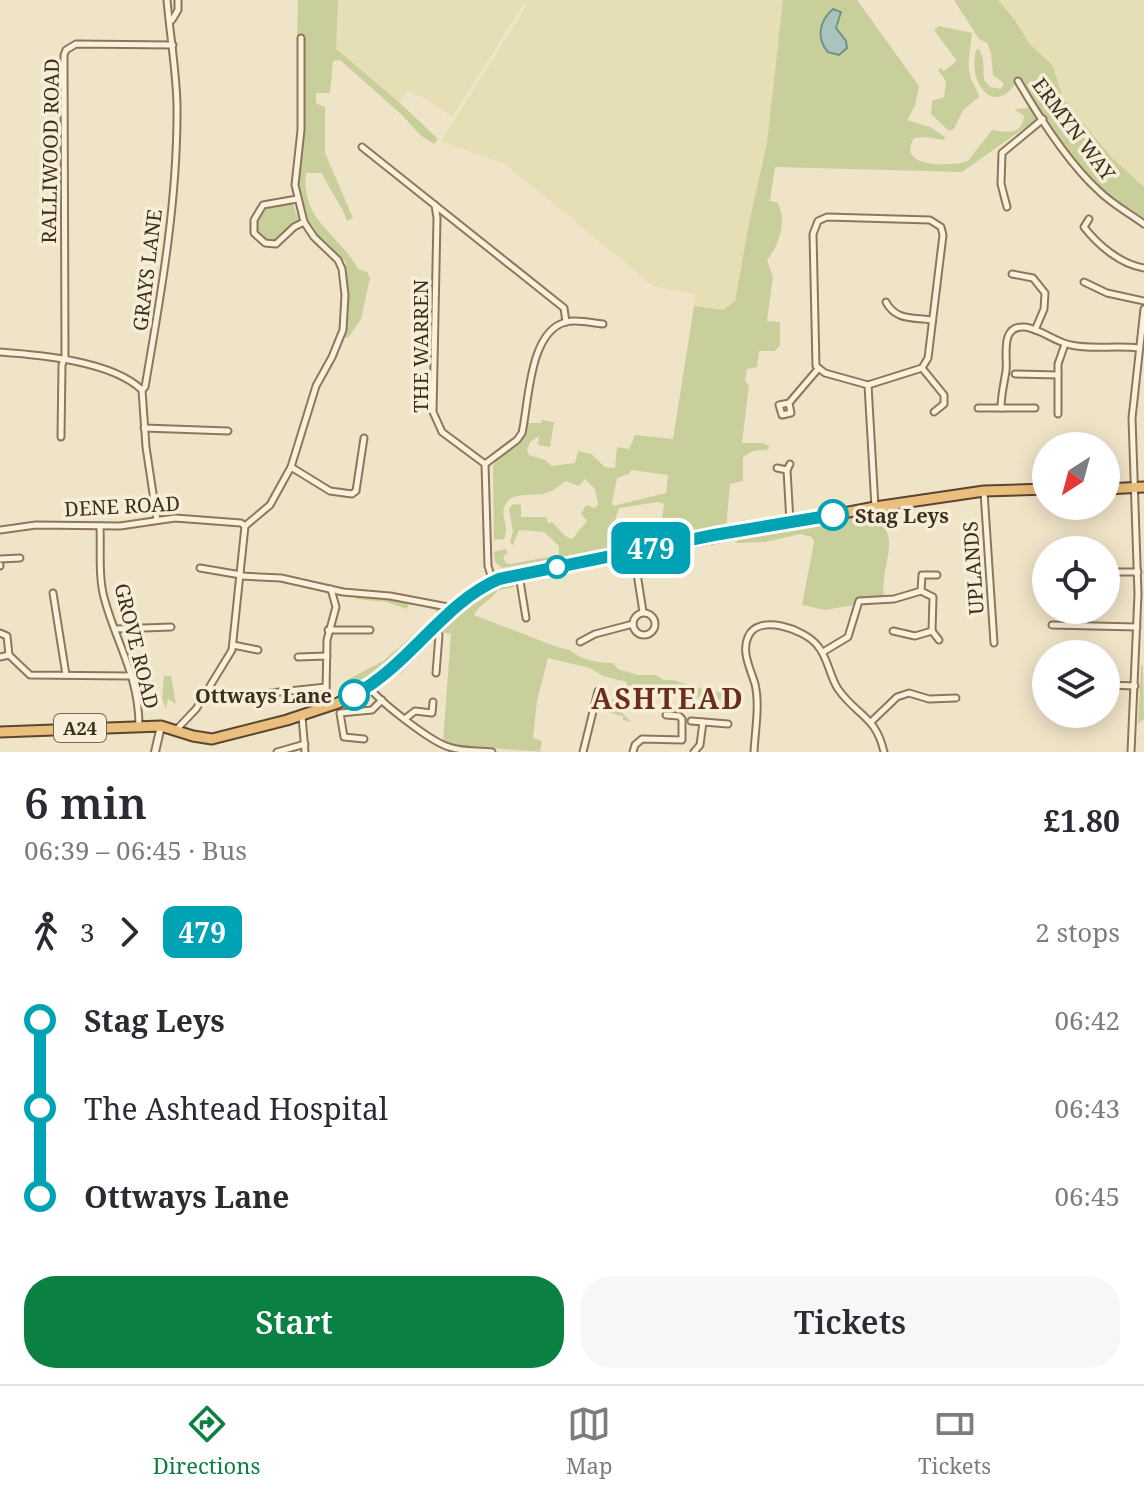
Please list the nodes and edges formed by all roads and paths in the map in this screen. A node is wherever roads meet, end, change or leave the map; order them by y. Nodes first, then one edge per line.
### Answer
1 (167, 0) edge
2 (178, 0) edge
3 (171, 21) junction
4 (301, 38) dead end
5 (173, 45) junction
6 (1018, 81) dead end
7 (1043, 119) junction
8 (362, 147) dead end
9 (297, 199) junction
10 (435, 205) junction
11 (1007, 207) dead end
12 (1089, 219) dead end
13 (304, 222) junction
14 (1144, 224) edge
15 (1144, 268) edge
16 (1012, 274) dead end
17 (1084, 282) dead end
18 (1144, 301) edge
19 (886, 302) dead end
20 (1144, 309) edge
21 (932, 320) junction
22 (566, 322) junction
23 (603, 324) dead end
24 (1035, 330) junction
25 (1065, 344) junction
26 (1138, 348) junction
27 (0, 352) edge
28 (64, 361) junction
29 (922, 368) junction
30 (818, 369) junction
31 (148, 373) junction
32 (1015, 374) dead end
33 (1058, 375) junction
34 (130, 379) junction
35 (868, 385) junction
36 (142, 390) junction
37 (789, 403) dead end
38 (978, 408) dead end
39 (1001, 408) junction
40 (1035, 408) dead end
41 (934, 412) dead end
42 (1058, 414) dead end
43 (144, 428) junction
44 (228, 431) dead end
45 (61, 437) dead end
46 (364, 438) dead end
47 (485, 464) junction
48 (291, 467) junction
49 (777, 468) dead end
50 (1140, 487) edge
51 (1120, 488) edge
52 (1032, 489) edge
53 (984, 491) junction
54 (875, 507) junction
55 (157, 520) junction
56 (790, 523) junction
57 (100, 526) junction
58 (245, 526) junction
59 (0, 530) edge
60 (634, 552) junction
61 (20, 558) dead end
62 (0, 563) edge
63 (200, 568) dead end
64 (1120, 572) edge
65 (1138, 572) junction
66 (518, 574) junction
67 (937, 575) dead end
68 (241, 576) junction
69 (493, 582) junction
70 (331, 589) junction
71 (921, 591) junction
72 (53, 593) dead end
73 (454, 610) junction
74 (643, 612) junction
75 (526, 618) dead end
76 (633, 624) junction
77 (1052, 625) dead end
78 (171, 627) dead end
79 (1137, 627) junction
80 (436, 628) junction
81 (116, 629) junction
82 (328, 630) junction
83 (370, 630) dead end
84 (893, 631) dead end
85 (932, 631) junction
86 (0, 633) edge
87 (939, 640) dead end
88 (580, 642) dead end
89 (994, 643) dead end
90 (233, 645) junction
91 (258, 650) dead end
92 (823, 652) junction
93 (9, 655) junction
94 (327, 656) junction
95 (0, 657) edge
96 (298, 657) dead end
97 (436, 673) dead end
98 (66, 675) junction
99 (131, 676) junction
100 (1120, 685) edge
101 (1135, 686) junction
102 (326, 687) junction
103 (369, 687) junction
104 (598, 691) dead end
105 (270, 693) dead end
106 (956, 698) dead end
107 (382, 700) junction
108 (433, 702) dead end
109 (329, 706) junction
110 (302, 715) junction
111 (666, 715) dead end
112 (406, 718) junction
113 (691, 721) dead end
114 (872, 721) junction
115 (703, 722) junction
116 (728, 724) dead end
117 (139, 726) junction
118 (161, 726) junction
119 (176, 730) junction
120 (0, 732) edge
121 (364, 739) dead end
122 (305, 744) junction
123 (483, 751) edge
124 (155, 752) edge
125 (277, 752) edge
126 (305, 752) edge
127 (492, 752) edge
128 (583, 752) edge
129 (633, 752) edge
130 (694, 752) edge
131 (754, 752) edge
132 (884, 752) edge
133 (1131, 752) edge

1 - 3 street, GRAYS LANE
2 - 3 street, GRAYS LANE
3 - 5 street, GRAYS LANE
4 - 9 street
5 - 28 street, RALLIWOOD ROAD
5 - 31 street, GRAYS LANE
6 - 7 street, ERMYN WAY
7 - 11 street
7 - 14 street, ERMYN WAY
8 - 10 street
9 - 13 street
9 - 13 street
10 - 22 street
10 - 47 street, THE WARREN
12 - 15 street
13 - 48 street
16 - 24 street
17 - 18 street
19 - 21 street
20 - 26 street
21 - 29 street
21 - 30 street
22 - 23 street
22 - 47 street
24 - 25 street
24 - 39 street
25 - 26 street
25 - 33 street
26 - 50 street
27 - 28 street
28 - 34 street
28 - 45 street, RALLIWOOD ROAD
29 - 35 street
29 - 41 street
30 - 35 street
30 - 37 street
31 - 34 street
31 - 36 street, GRAYS LANE
32 - 33 street
33 - 42 street
34 - 36 street
35 - 54 street
36 - 43 street, GRAYS LANE
38 - 39 street
39 - 40 street
43 - 44 street
43 - 55 street, GRAYS LANE
46 - 48 street
47 - 69 street
48 - 58 street
49 - 56 street
50 - 51 highway
50 - 65 street
52 - 53 highway, A24
53 - 54 highway, A24
53 - 89 street, UPLANDS
54 - 56 highway, A24
55 - 57 street, DENE ROAD
55 - 58 street, DENE ROAD
56 - 60 highway, A24
57 - 59 street, DENE ROAD
57 - 81 street, GROVE ROAD
58 - 68 street
60 - 66 highway, A24
60 - 74 street
61 - 62 street
63 - 68 street
64 - 65 street
65 - 79 street
66 - 69 highway, A24
66 - 75 street
67 - 71 street
68 - 70 street
68 - 90 street
69 - 73 highway, A24
70 - 73 street
70 - 82 street
71 - 85 street
71 - 92 street
72 - 98 street
73 - 80 highway, A24
74 - 76 street
74 - 76 street
76 - 88 street
77 - 79 street
78 - 81 street
79 - 101 street
80 - 97 street
80 - 103 highway, A24
81 - 99 street, GROVE ROAD
82 - 83 street
82 - 94 street
84 - 85 street
85 - 87 street
86 - 93 street
90 - 91 street
90 - 119 street
92 - 114 street
92 - 131 street
93 - 95 street
93 - 98 street
94 - 96 street
94 - 102 street
98 - 99 street
99 - 117 street, GROVE ROAD
100 - 101 street
101 - 133 street
102 - 105 street
102 - 109 street
103 - 107 street
103 - 109 highway, A24
104 - 128 street
106 - 114 street
107 - 112 street
107 - 121 street
108 - 112 street
109 - 110 highway, A24
110 - 119 highway, A24
110 - 122 street
111 - 129 street
112 - 123 street
113 - 115 street
114 - 132 street
115 - 116 street
115 - 130 street
117 - 118 highway, A24
117 - 120 highway, A24
118 - 119 highway, A24
118 - 124 street
122 - 125 street
122 - 126 street
123 - 127 street

